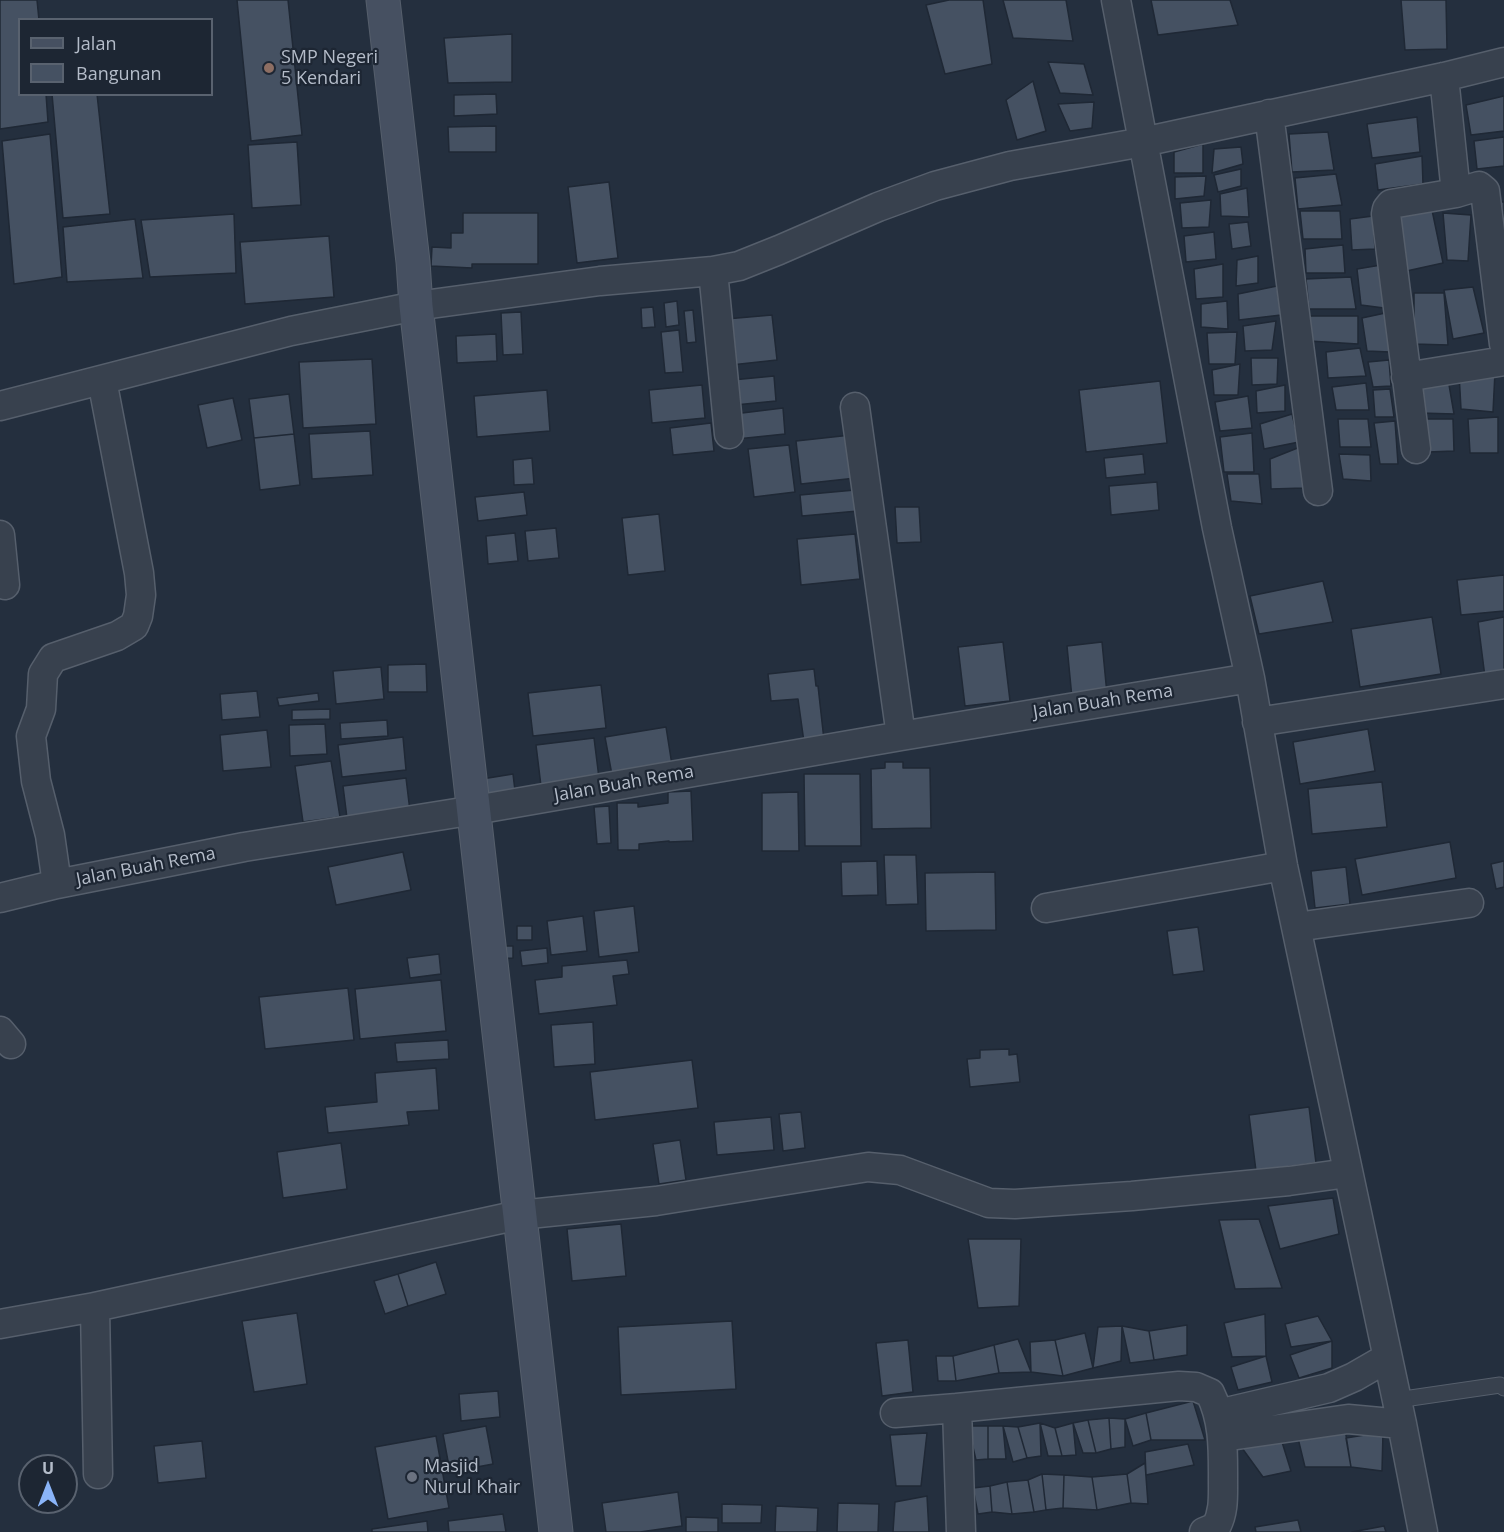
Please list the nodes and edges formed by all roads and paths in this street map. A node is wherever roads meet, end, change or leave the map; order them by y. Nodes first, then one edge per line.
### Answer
1 (382, 0) edge
2 (1116, 0) edge
3 (1504, 62) edge
4 (1444, 77) junction
5 (1269, 114) junction
6 (1143, 142) junction
7 (1456, 193) junction
8 (713, 271) junction
9 (416, 306) junction
10 (1504, 344) edge
11 (1504, 361) edge
12 (1406, 377) junction
13 (102, 380) junction
14 (0, 406) edge
15 (855, 407) dead end
16 (729, 434) dead end
17 (1416, 449) dead end
18 (1318, 491) dead end
19 (0, 535) edge
20 (5, 585) dead end
21 (1250, 678) junction
22 (1504, 684) edge
23 (1257, 722) junction
24 (901, 736) junction
25 (475, 810) junction
26 (1283, 866) junction
27 (57, 884) junction
28 (0, 898) edge
29 (1469, 903) dead end
30 (1046, 908) dead end
31 (1296, 927) junction
32 (1348, 1173) junction
33 (519, 1215) junction
34 (95, 1307) junction
35 (0, 1324) edge
36 (1388, 1358) junction
37 (1504, 1388) edge
38 (957, 1408) junction
39 (1400, 1412) junction
40 (895, 1413) dead end
41 (1220, 1425) junction
42 (98, 1474) dead end
43 (556, 1532) edge
44 (961, 1532) edge
45 (1204, 1532) edge
46 (1423, 1532) edge

1 - 9 street
2 - 6 street
3 - 4 street
4 - 5 street
4 - 7 street
5 - 6 street
5 - 18 street
6 - 8 street
6 - 21 street
7 - 10 street
7 - 12 street
8 - 9 street
8 - 16 street
9 - 13 street
9 - 25 street
11 - 12 street
12 - 17 street
13 - 14 street
13 - 27 street
15 - 24 street
19 - 20 street
21 - 23 street
21 - 24 street, Jalan Buah Rema
22 - 23 street
23 - 26 street
24 - 25 street, Jalan Buah Rema
25 - 27 street, Jalan Buah Rema
25 - 33 street
26 - 30 street
26 - 31 street
27 - 28 street, Jalan Buah Rema
29 - 31 street
31 - 32 street
32 - 33 street
32 - 36 street
33 - 34 street
33 - 43 street
34 - 35 street
34 - 42 street
36 - 39 street
36 - 41 street
37 - 39 lane
38 - 40 street
38 - 41 street
38 - 44 street
39 - 41 street
39 - 46 street
41 - 45 street

